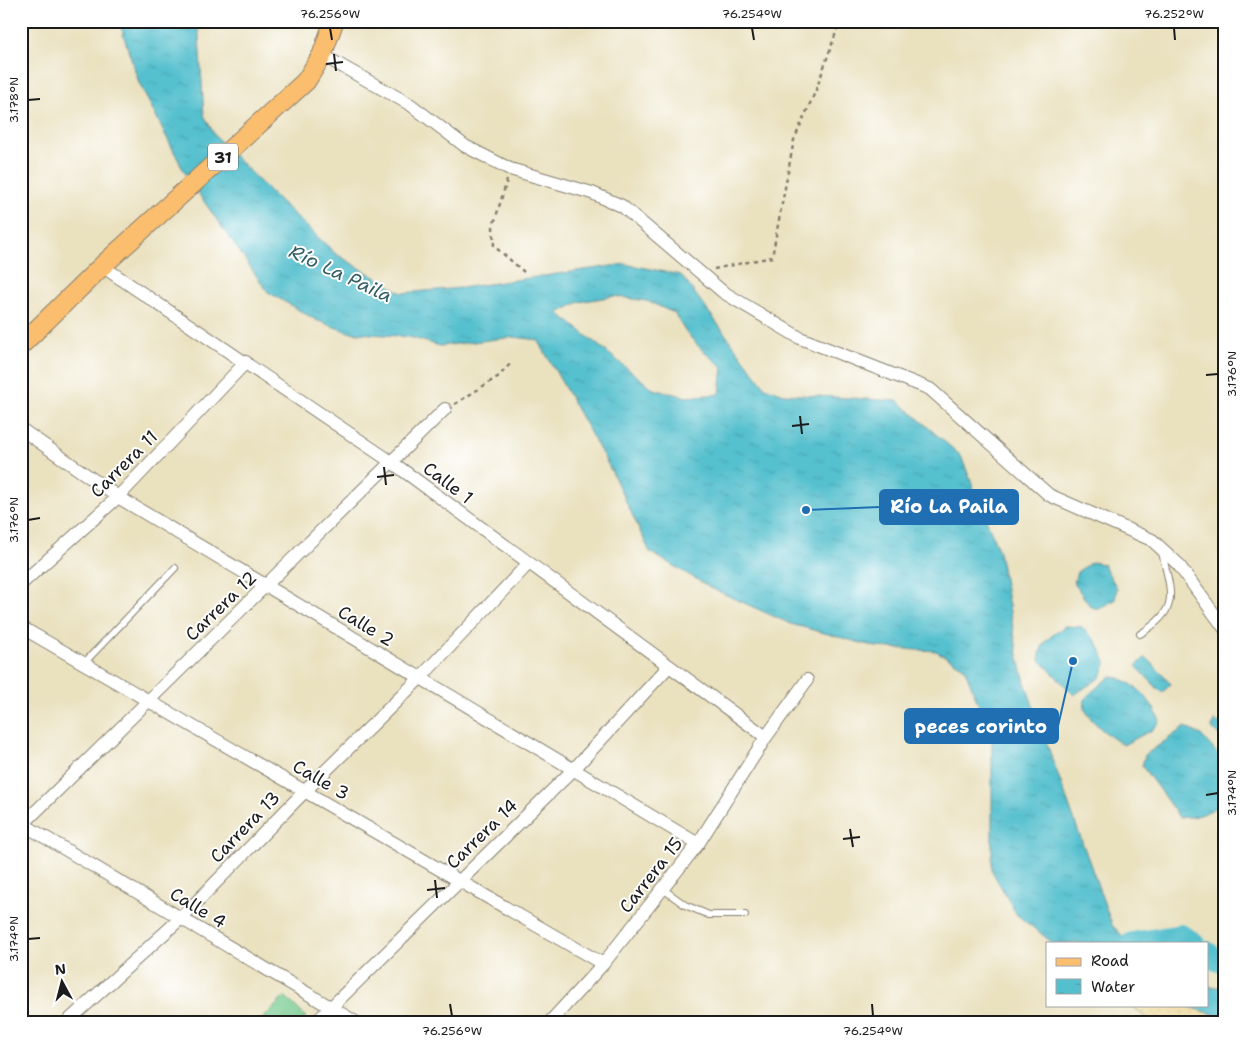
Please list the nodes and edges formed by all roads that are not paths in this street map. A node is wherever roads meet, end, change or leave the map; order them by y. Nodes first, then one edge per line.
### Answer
1 (334, 21) edge
2 (322, 55) junction
3 (102, 266) junction
4 (21, 345) edge
5 (246, 362) junction
6 (445, 409) road end
7 (21, 429) edge
8 (393, 463) junction
9 (118, 496) junction
10 (1161, 548) junction
11 (528, 564) junction
12 (175, 568) dead end
13 (21, 584) edge
14 (266, 587) junction
15 (21, 627) edge
16 (1225, 629) edge
17 (1140, 634) dead end
18 (84, 663) junction
19 (669, 666) junction
20 (420, 678) junction
21 (807, 680) dead end
22 (149, 701) junction
23 (766, 737) junction
24 (573, 770) junction
25 (305, 790) junction
26 (22, 824) edge
27 (698, 844) junction
28 (460, 880) junction
29 (663, 889) junction
30 (745, 916) dead end
31 (181, 918) junction
32 (603, 964) junction
33 (331, 1007) junction
34 (66, 1023) edge
35 (314, 1023) edge
36 (357, 1023) edge
37 (549, 1023) edge

1 - 2 main road, 31
2 - 3 main road, 31
2 - 10 street
3 - 4 main road, 31
3 - 5 street, Calle 1
5 - 8 street, Calle 1
5 - 9 street, Carrera 11
6 - 8 street, Carrera 12
7 - 9 street, Calle 2
8 - 11 street, Calle 1
8 - 14 street, Carrera 12
9 - 13 street, Carrera 11
9 - 14 street, Calle 2
10 - 16 street
10 - 17 lane
11 - 19 street, Calle 1
11 - 20 street, Carrera 13
12 - 18 lane
14 - 20 street, Calle 2
14 - 22 street, Carrera 12
15 - 18 street, Calle 3
18 - 22 street, Calle 3
19 - 23 street, Calle 1
19 - 24 street, Carrera 14
20 - 24 street, Calle 2
20 - 25 street, Carrera 13
21 - 23 street, Carrera 15
22 - 25 street, Calle 3
22 - 26 street, Carrera 12
23 - 27 street, Carrera 15
24 - 27 street, Calle 2
24 - 28 street, Carrera 14
25 - 28 street, Calle 3
25 - 31 street, Carrera 13
26 - 31 street, Calle 4
27 - 29 street, Carrera 15
28 - 32 street, Calle 3
28 - 33 street, Carrera 14
29 - 30 lane
29 - 32 street, Carrera 15
31 - 33 street, Calle 4
31 - 34 street, Carrera 13
32 - 37 street, Carrera 15
33 - 35 street, Carrera 14
33 - 36 street, Calle 4

